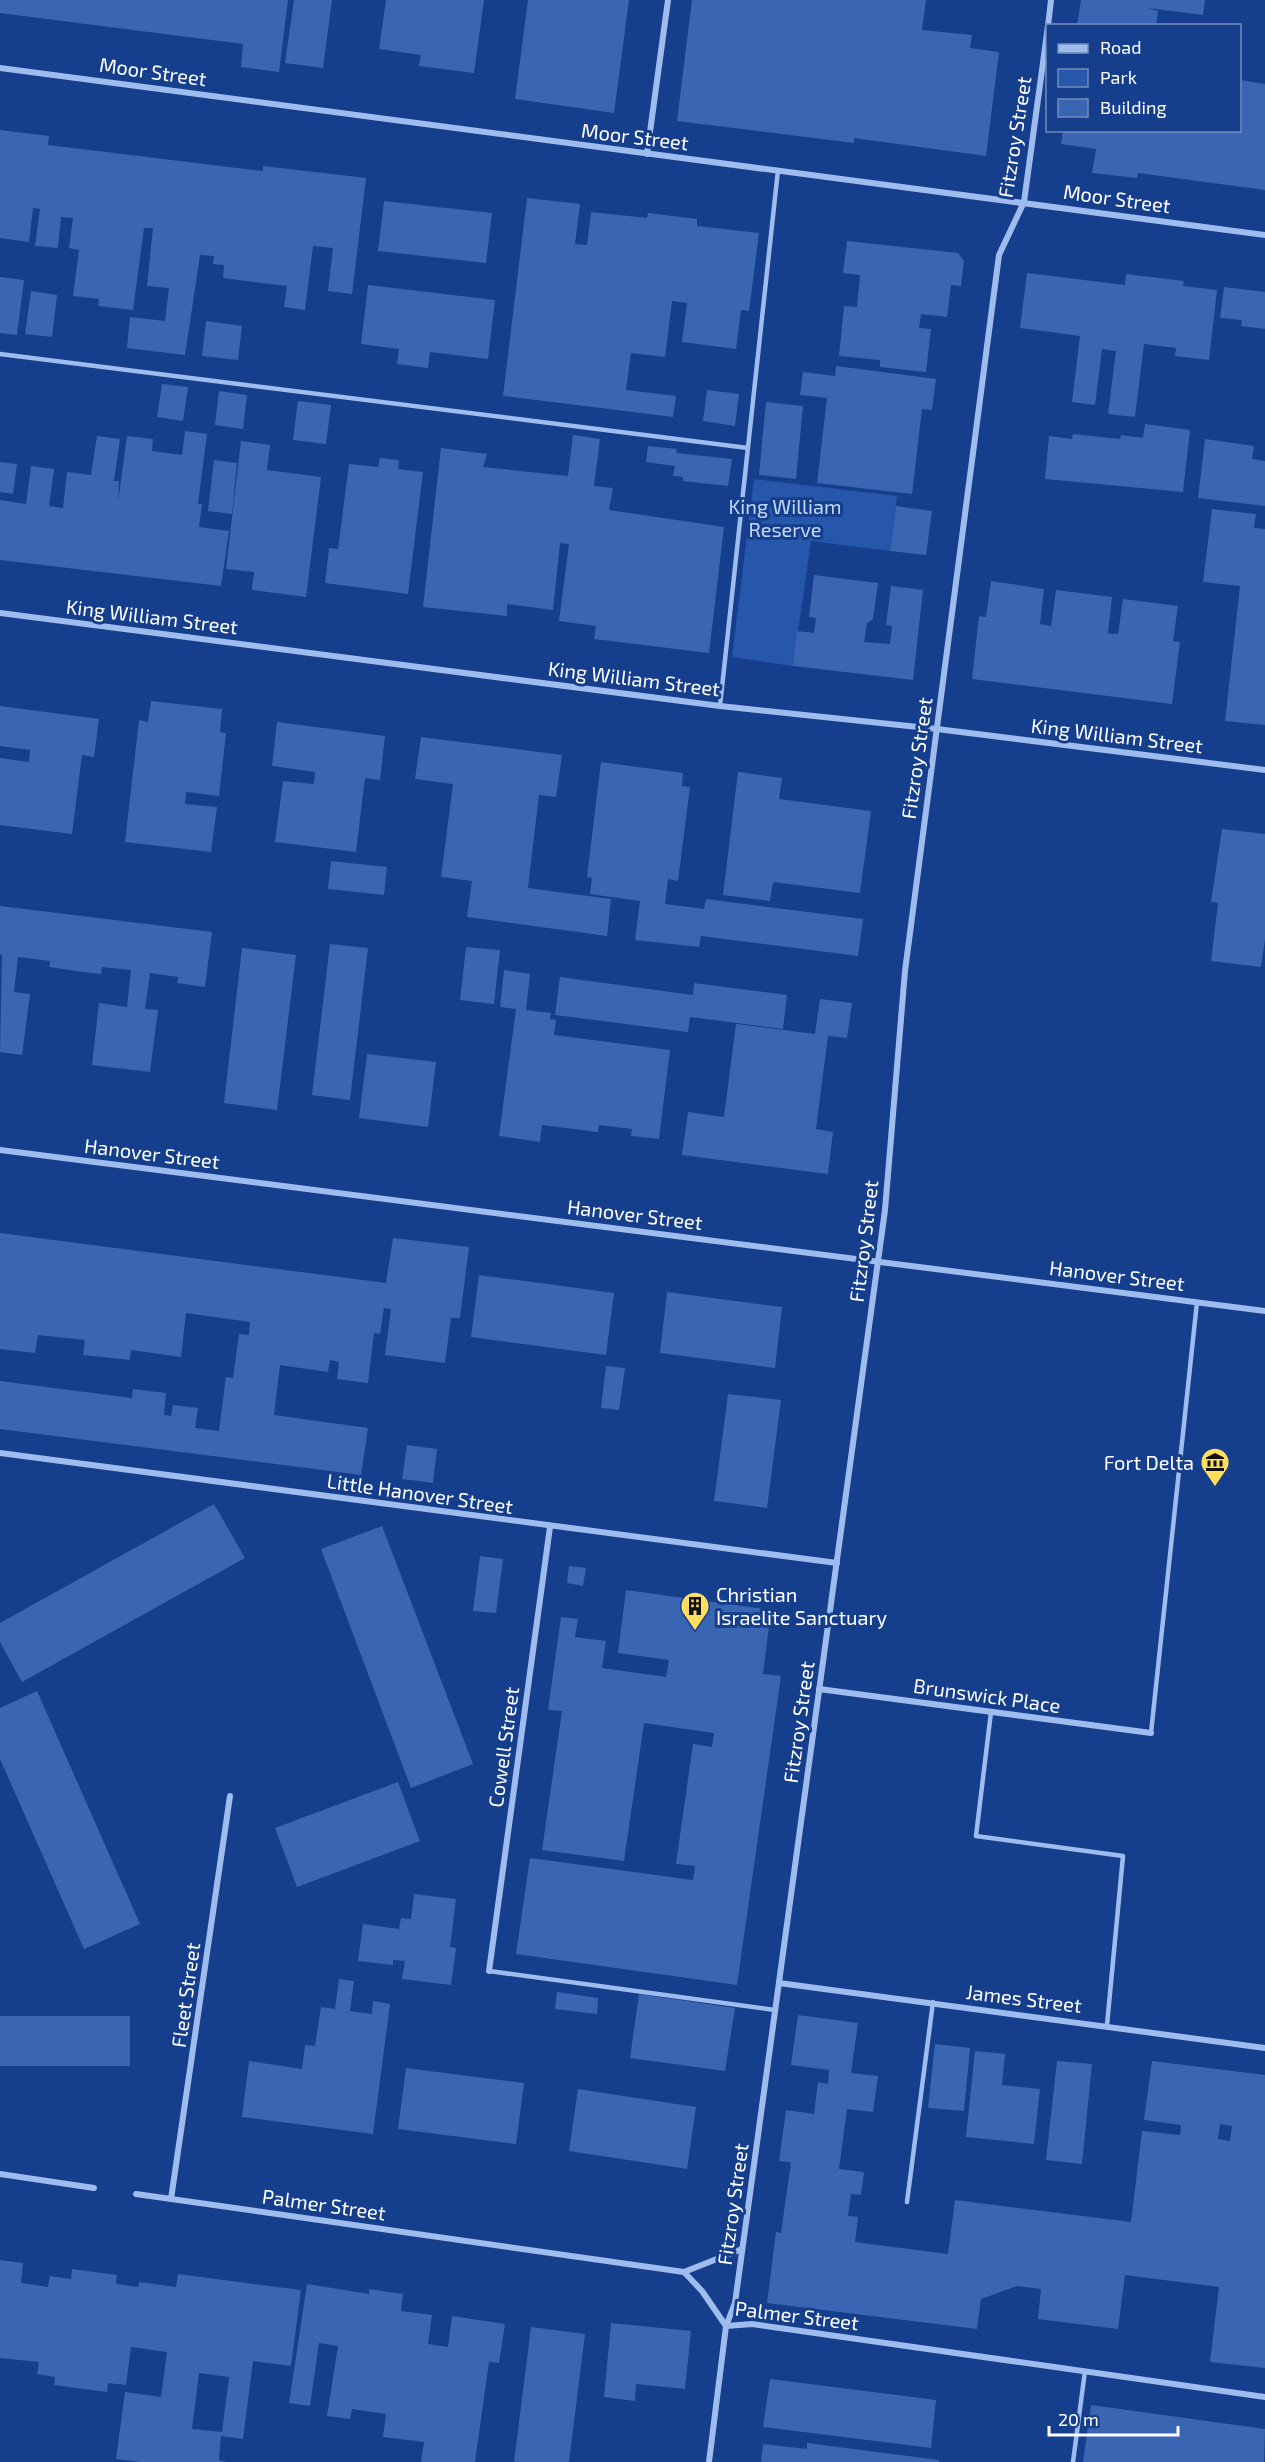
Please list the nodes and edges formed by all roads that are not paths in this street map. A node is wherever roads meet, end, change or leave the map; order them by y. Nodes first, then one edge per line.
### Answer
1 (668, 0) edge
2 (1050, 0) edge
3 (1048, 24) edge
4 (1046, 41) edge
5 (0, 68) edge
6 (647, 154) junction
7 (778, 170) junction
8 (1024, 202) junction
9 (1265, 235) edge
10 (0, 354) edge
11 (748, 448) junction
12 (0, 613) edge
13 (720, 706) junction
14 (937, 729) junction
15 (1265, 770) edge
16 (0, 1150) edge
17 (878, 1262) junction
18 (1197, 1302) junction
19 (1265, 1311) edge
20 (0, 1453) edge
21 (550, 1527) junction
22 (837, 1563) junction
23 (819, 1689) junction
24 (991, 1712) junction
25 (1151, 1733) joint
26 (230, 1796) dead end
27 (489, 1971) joint
28 (779, 1983) junction
29 (933, 2002) junction
30 (775, 2010) junction
31 (1107, 2025) junction
32 (1265, 2048) edge
33 (0, 2174) edge
34 (94, 2188) dead end
35 (136, 2194) dead end
36 (171, 2199) junction
37 (908, 2202) dead end
38 (742, 2249) junction
39 (684, 2272) junction
40 (726, 2326) junction
41 (1085, 2371) junction
42 (1265, 2397) edge
43 (709, 2462) edge
44 (1073, 2462) edge

1 - 6 street
2 - 3 street, Fitzroy Street
4 - 8 street, Fitzroy Street
5 - 6 street, Moor Street
6 - 7 street, Moor Street
7 - 8 street, Moor Street
7 - 11 lane
8 - 9 street, Moor Street
8 - 14 street, Fitzroy Street
10 - 11 lane
11 - 13 lane
12 - 13 street, King William Street
13 - 14 street, King William Street
14 - 15 street, King William Street
14 - 17 street, Fitzroy Street
16 - 17 street, Hanover Street
17 - 18 street, Hanover Street
17 - 22 street, Fitzroy Street
18 - 19 street, Hanover Street
18 - 25 lane
20 - 21 street, Little Hanover Street
21 - 22 street, Little Hanover Street
21 - 27 street, Cowell Street
22 - 23 street, Fitzroy Street
23 - 24 street, Brunswick Place
23 - 28 street, Fitzroy Street
24 - 25 street, Brunswick Place
24 - 31 lane
26 - 36 street, Fleet Street
27 - 30 lane
28 - 29 street, James Street
28 - 30 street, Fitzroy Street
29 - 31 street, James Street
29 - 37 lane
30 - 38 street, Fitzroy Street
31 - 32 street, James Street
33 - 34 street
35 - 36 street, Palmer Street
36 - 39 street, Palmer Street
38 - 39 street
38 - 40 street, Fitzroy Street
39 - 40 street, Palmer Street
40 - 41 street, Palmer Street
40 - 43 street, Fitzroy Street
41 - 42 street, Palmer Street
41 - 44 lane

